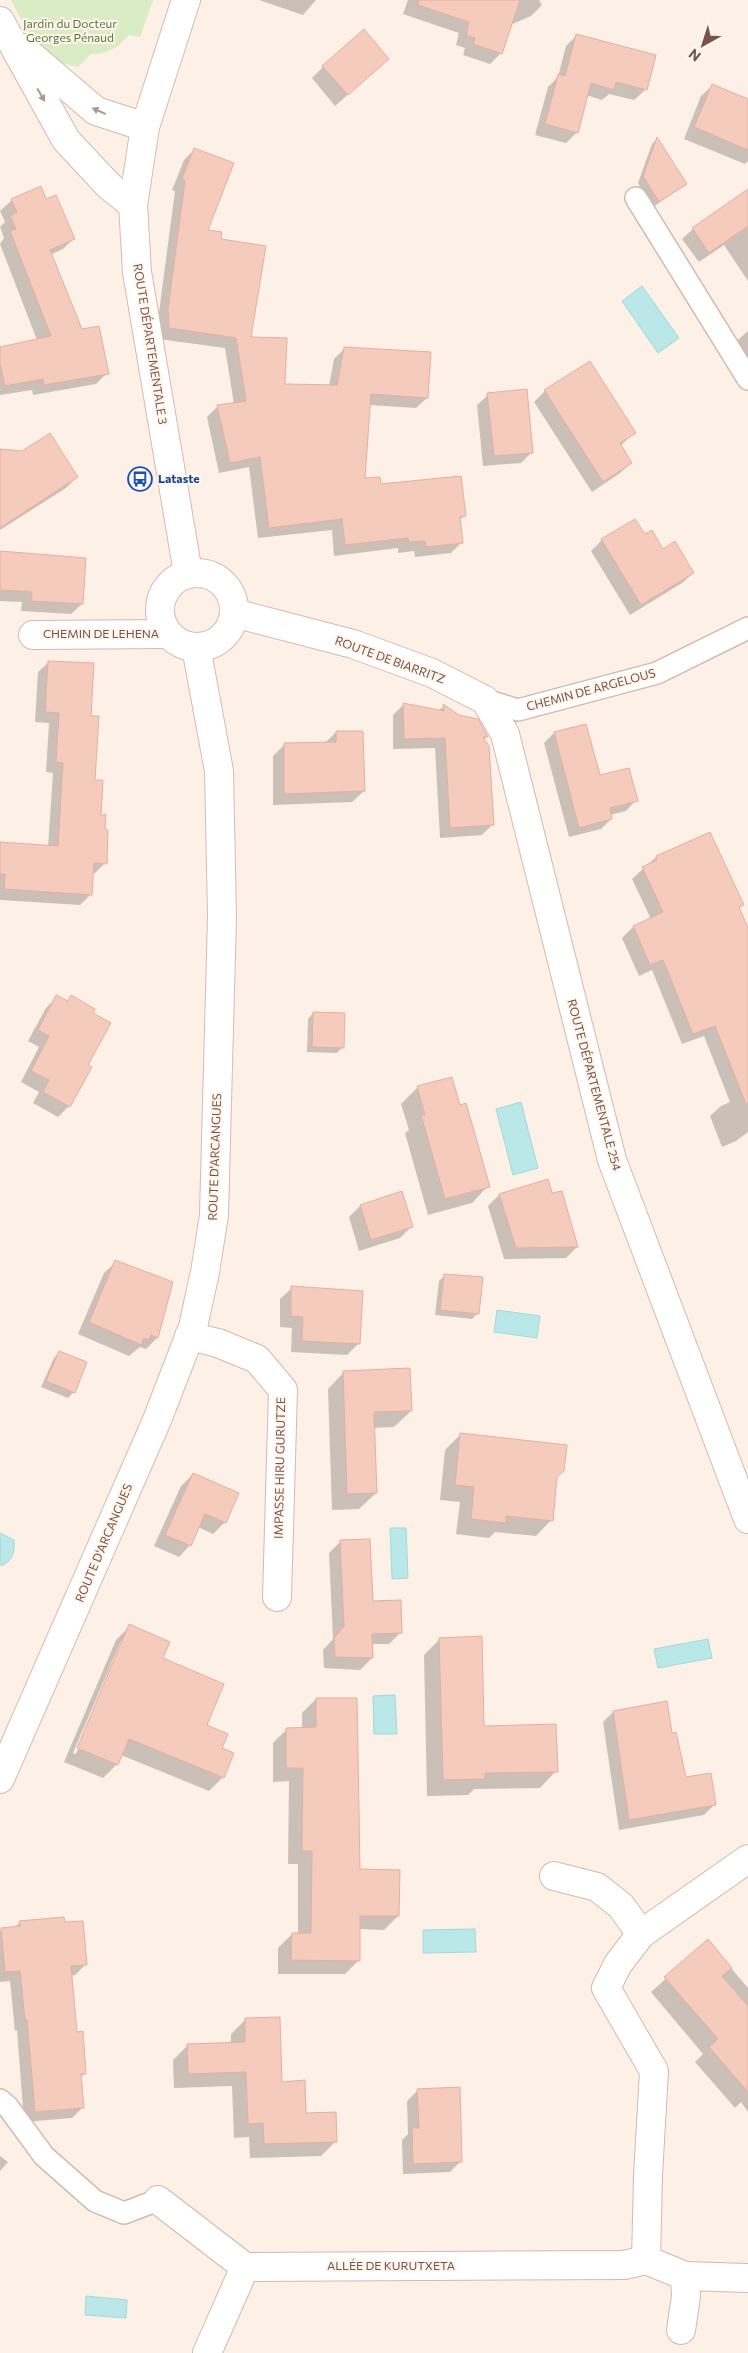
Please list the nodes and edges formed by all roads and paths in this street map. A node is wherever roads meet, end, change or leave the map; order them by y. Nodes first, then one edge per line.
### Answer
1 (186, 0) edge
2 (4, 29) edge
3 (145, 127) junction
4 (636, 198) dead end
5 (133, 205) junction
6 (748, 380) edge
7 (188, 573) junction
8 (234, 613) junction
9 (748, 628) edge
10 (168, 634) junction
11 (33, 635) dead end
12 (196, 647) junction
13 (484, 700) junction
14 (189, 1336) junction
15 (748, 1520) edge
16 (277, 1598) dead end
17 (0, 1779) edge
18 (748, 1859) edge
19 (554, 1876) dead end
20 (640, 1934) junction
21 (0, 2100) edge
22 (158, 2200) joint
23 (646, 2260) junction
24 (245, 2267) junction
25 (685, 2276) junction
26 (748, 2278) edge
27 (681, 2330) dead end
28 (207, 2353) edge

1 - 3 street, ROUTE DÉPARTEMENTALE 3
3 -> 2 street
2 -> 5 street
3 - 5 street, ROUTE DÉPARTEMENTALE 3
4 - 6 lane
5 - 7 street, ROUTE DÉPARTEMENTALE 3
7 - 8 street
7 - 10 street
8 - 12 street
8 - 13 street, ROUTE DE BIARRITZ
9 - 13 lane, CHEMIN DE ARGELOUS
10 - 11 street, CHEMIN DE LEHENA
10 - 12 street
12 - 14 street, ROUTE D'ARCANGUES
13 - 15 street, ROUTE DÉPARTEMENTALE 254
14 - 16 street, IMPASSE HIRU GURUTZE
14 - 17 street, ROUTE D'ARCANGUES
18 - 20 street
19 - 20 street
20 - 23 street
21 - 22 lane
22 - 24 street
23 - 24 street, ALLÉE DE KURUTXETA
23 - 25 street
24 - 28 street
25 - 26 street
25 - 27 street

